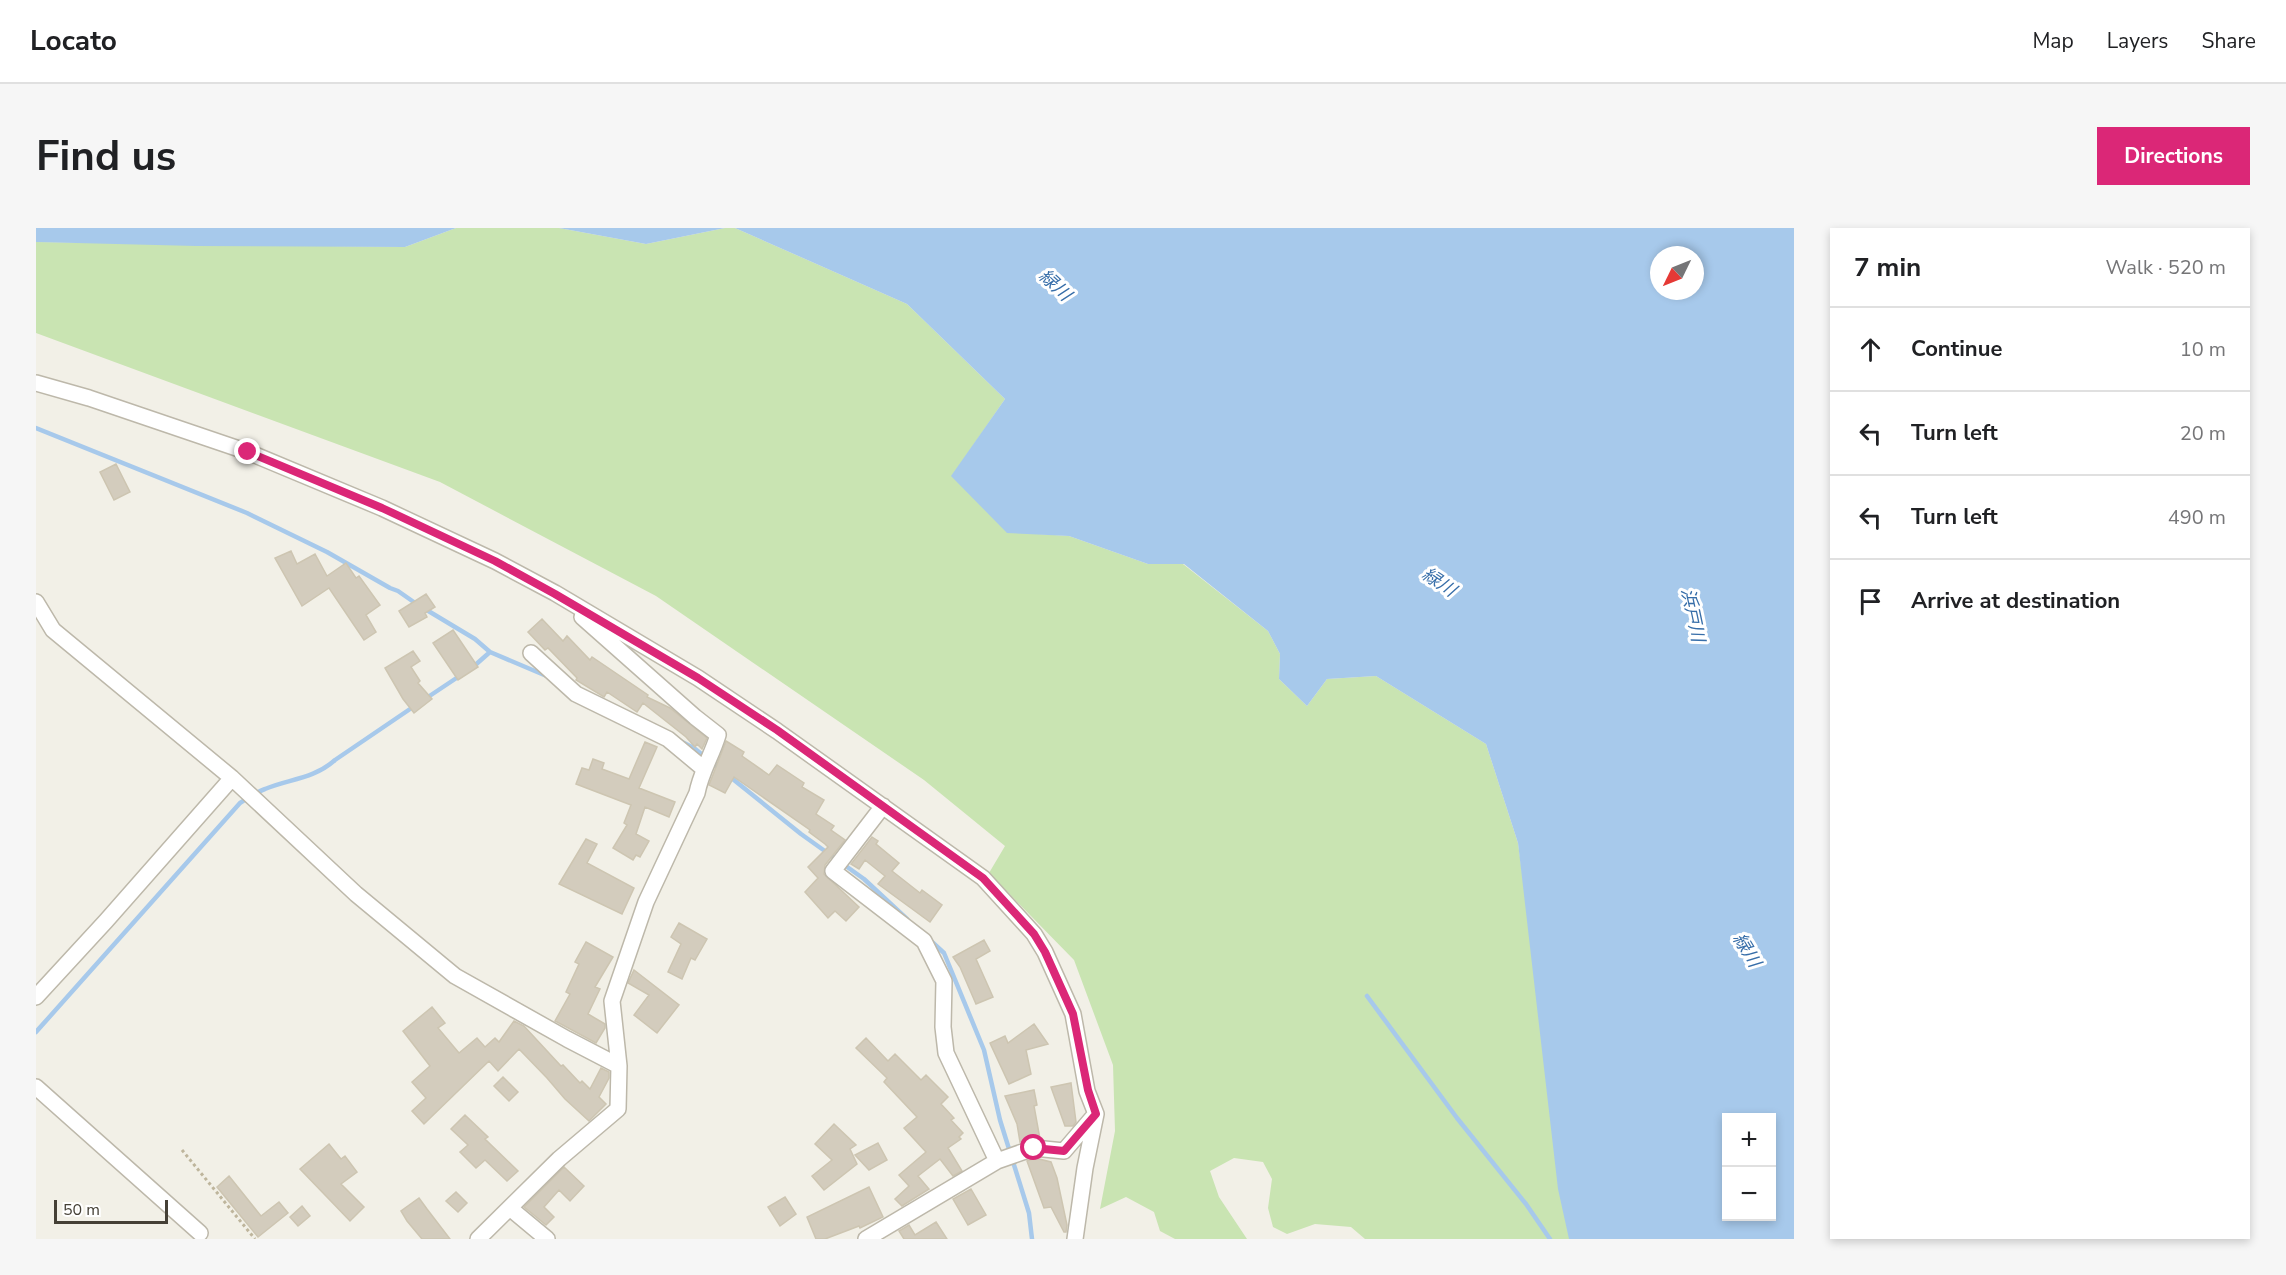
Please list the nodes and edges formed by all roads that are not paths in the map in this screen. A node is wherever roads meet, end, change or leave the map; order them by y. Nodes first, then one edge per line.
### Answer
1 (36, 383) edge
2 (555, 594) junction
3 (36, 602) edge
4 (531, 653) dead end
5 (704, 769) junction
6 (232, 778) junction
7 (883, 806) junction
8 (36, 997) edge
9 (619, 1066) junction
10 (36, 1087) edge
11 (1096, 1114) junction
12 (997, 1161) junction
13 (511, 1209) junction
14 (200, 1233) dead end
15 (478, 1239) edge
16 (547, 1239) edge
17 (866, 1239) edge
18 (1075, 1239) edge

1 - 2 street
2 - 5 street
2 - 7 street
3 - 6 street
4 - 5 street
5 - 9 street
6 - 8 street
6 - 9 street
7 - 11 street
7 - 12 street
9 - 13 street
10 - 14 street
11 - 12 street
11 - 18 street
12 - 17 street
13 - 15 street
13 - 16 street

